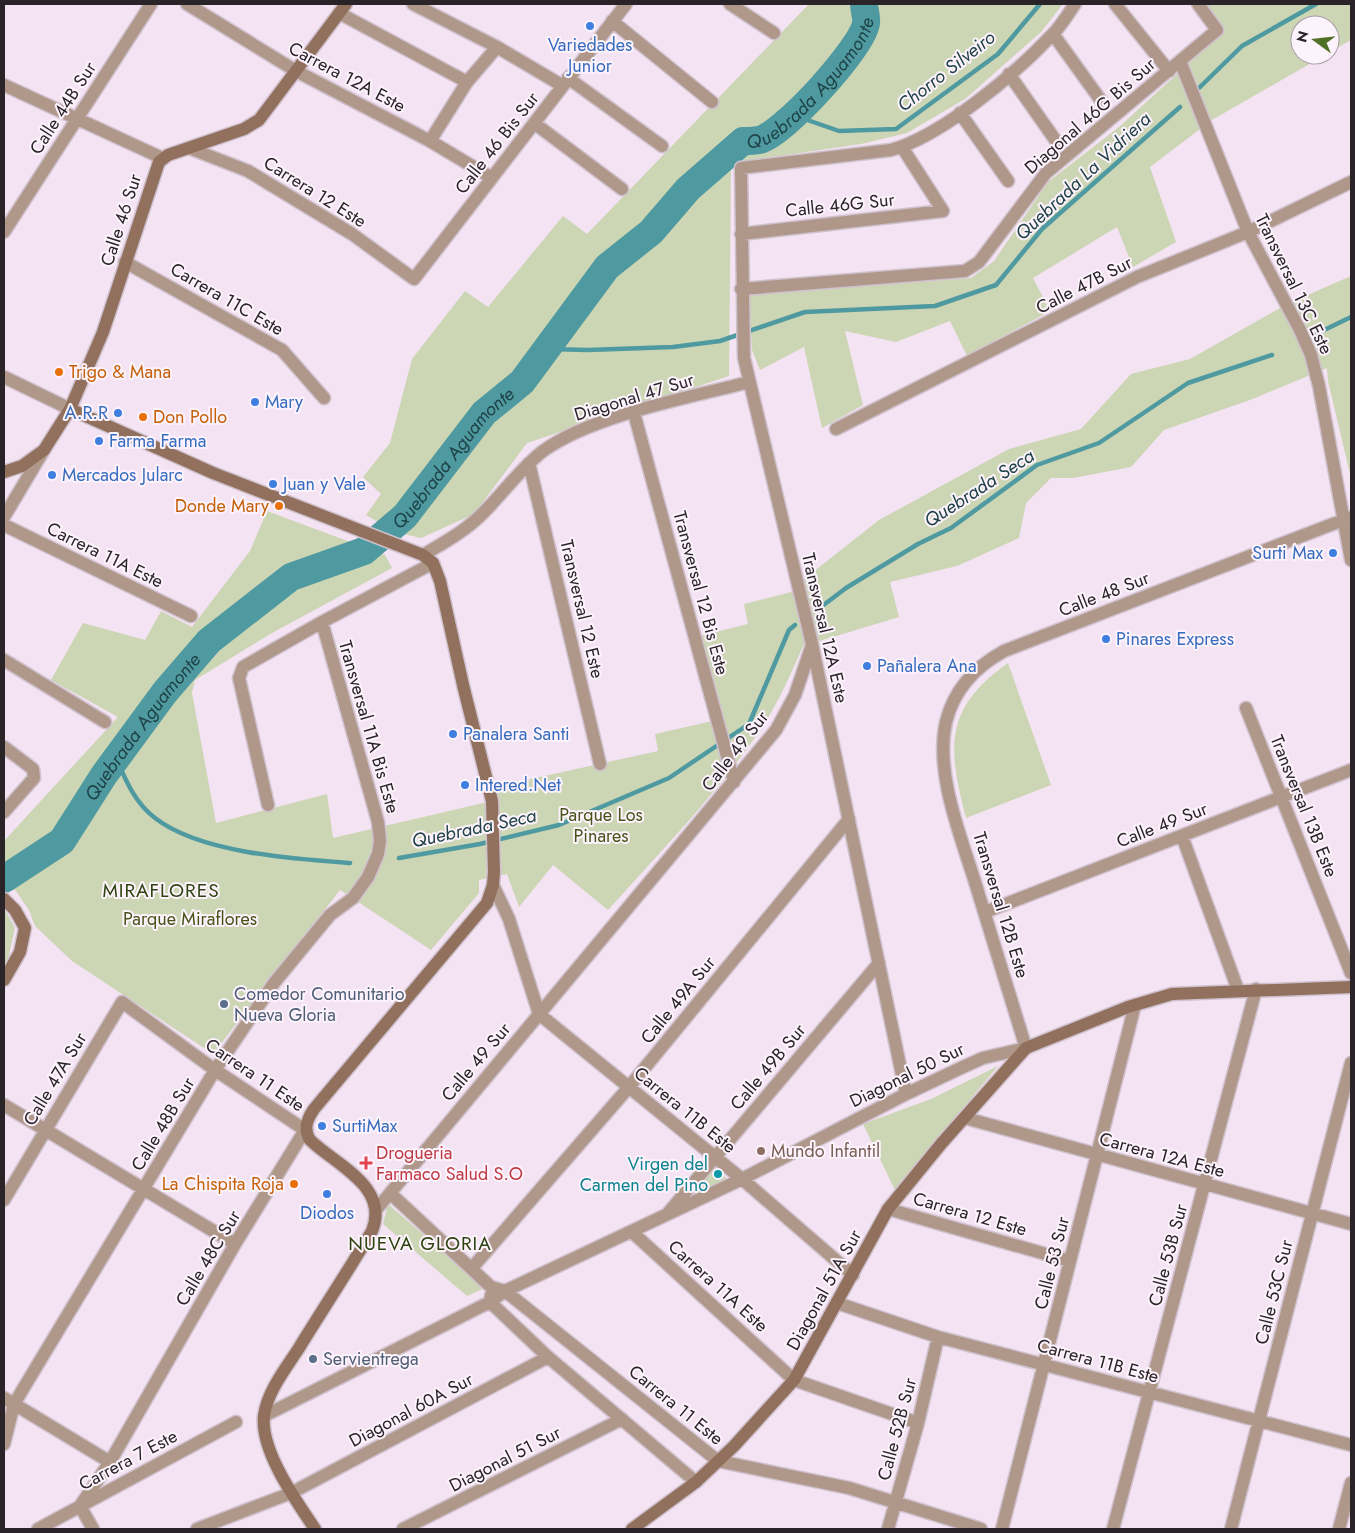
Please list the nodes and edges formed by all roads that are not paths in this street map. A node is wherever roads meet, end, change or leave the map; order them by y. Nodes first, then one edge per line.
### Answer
1 (151, 4) edge
2 (186, 4) edge
3 (413, 4) edge
4 (626, 4) edge
5 (730, 4) edge
6 (1075, 4) edge
7 (1115, 4) edge
8 (1198, 4) edge
9 (343, 8) edge
10 (612, 21) junction
11 (774, 33) dead end
12 (1053, 34) junction
13 (497, 47) junction
14 (1180, 61) junction
15 (296, 71) junction
16 (1168, 71) junction
17 (1009, 74) junction
18 (467, 82) junction
19 (566, 82) junction
20 (4, 85) edge
21 (712, 102) dead end
22 (1102, 102) dead end
23 (960, 113) junction
24 (76, 119) junction
25 (534, 123) junction
26 (430, 142) junction
27 (1056, 142) dead end
28 (662, 146) dead end
29 (902, 147) junction
30 (189, 148) junction
31 (162, 158) junction
32 (492, 178) junction
33 (1008, 181) dead end
34 (1351, 182) edge
35 (622, 189) dead end
36 (4, 231) edge
37 (1248, 232) junction
38 (741, 234) junction
39 (125, 262) junction
40 (414, 279) joint
41 (741, 289) junction
42 (4, 377) edge
43 (749, 382) junction
44 (324, 398) dead end
45 (70, 409) junction
46 (634, 413) junction
47 (836, 429) dead end
48 (44, 450) junction
49 (529, 463) junction
50 (4, 472) edge
51 (4, 517) edge
52 (1348, 518) edge
53 (4, 525) edge
54 (428, 559) junction
55 (1351, 560) edge
56 (191, 616) dead end
57 (322, 622) junction
58 (812, 644) junction
59 (4, 660) edge
60 (1246, 708) dead end
61 (105, 722) dead end
62 (4, 747) edge
63 (600, 764) dead end
64 (944, 770) joint
65 (1351, 770) edge
66 (734, 782) junction
67 (1281, 797) junction
68 (268, 805) dead end
69 (4, 812) edge
70 (850, 819) junction
71 (1182, 836) junction
72 (380, 841) joint
73 (493, 885) junction
74 (5, 900) edge
75 (984, 912) junction
76 (879, 963) junction
77 (1351, 973) edge
78 (4, 980) edge
79 (1351, 986) edge
80 (1256, 989) junction
81 (1238, 990) junction
82 (122, 1002) joint
83 (1135, 1005) junction
84 (539, 1014) junction
85 (1026, 1048) junction
86 (1350, 1069) edge
87 (216, 1070) junction
88 (629, 1088) junction
89 (906, 1094) junction
90 (4, 1105) edge
91 (964, 1118) junction
92 (45, 1130) junction
93 (305, 1130) junction
94 (1097, 1155) junction
95 (715, 1158) junction
96 (742, 1179) junction
97 (1204, 1184) junction
98 (144, 1189) junction
99 (390, 1193) junction
100 (4, 1200) edge
101 (888, 1209) junction
102 (376, 1210) junction
103 (1312, 1213) junction
104 (665, 1217) junction
105 (1351, 1224) edge
106 (632, 1232) junction
107 (235, 1244) junction
108 (1070, 1261) junction
109 (472, 1268) junction
110 (853, 1275) junction
111 (491, 1287) junction
112 (505, 1291) junction
113 (490, 1302) junction
114 (838, 1303) junction
115 (938, 1337) junction
116 (548, 1357) junction
117 (1044, 1365) junction
118 (794, 1380) junction
119 (1150, 1392) junction
120 (9, 1401) edge
121 (264, 1416) junction
122 (622, 1419) junction
123 (1259, 1421) junction
124 (236, 1422) dead end
125 (918, 1423) junction
126 (4, 1444) edge
127 (1351, 1445) edge
128 (718, 1461) junction
129 (110, 1462) junction
130 (696, 1482) junction
131 (1351, 1483) edge
132 (291, 1493) junction
133 (895, 1503) junction
134 (80, 1506) junction
135 (38, 1529) edge
136 (93, 1529) edge
137 (197, 1529) edge
138 (316, 1529) edge
139 (403, 1529) edge
140 (632, 1529) edge
141 (888, 1529) edge
142 (981, 1529) edge
143 (1002, 1529) edge
144 (1113, 1529) edge
145 (1231, 1529) edge
146 (1339, 1529) edge

1 - 24 street, Calle 44B Sur
2 - 15 street, Carrera 12A Este
3 - 13 street
4 - 10 street, Calle 46 Bis Sur
5 - 11 street
6 - 12 street
7 - 16 street
8 - 14 street, Diagonal 46G Bis Sur
9 - 15 street, Calle 46 Sur
9 - 18 street
10 - 19 street, Calle 46 Bis Sur
10 - 21 street
12 - 17 street
12 - 22 street
13 - 18 street
13 - 19 street
14 - 16 street, Diagonal 46G Bis Sur
14 - 37 street, Transversal 13C Este
15 - 26 street, Carrera 12A Este
15 - 30 street, Calle 46 Sur
16 - 41 street, Diagonal 46G Bis Sur
17 - 23 street
17 - 27 street
18 - 26 street
19 - 25 street, Calle 46 Bis Sur
19 - 28 street
20 - 24 street
23 - 29 street
23 - 33 street
24 - 31 street
24 - 36 street, Calle 44B Sur
25 - 32 street, Calle 46 Bis Sur
25 - 35 street
26 - 32 street, Carrera 12A Este
29 - 38 street, Transversal 12A Este
29 - 38 street, Calle 46G Sur
30 - 31 street, Calle 46 Sur
30 - 40 street, Carrera 12 Este
31 - 39 street, Calle 46 Sur
32 - 40 street, Calle 46 Bis Sur
34 - 37 street, Calle 47B Sur
37 - 47 street, Calle 47B Sur
37 - 52 street, Transversal 13C Este
38 - 41 street, Transversal 12A Este
39 - 44 street, Carrera 11C Este
39 - 45 street, Calle 46 Sur
41 - 43 street, Transversal 12A Este
42 - 45 street
43 - 46 street, Diagonal 47 Sur
43 - 58 street, Transversal 12A Este
45 - 48 street, Calle 46 Sur
45 - 54 street
46 - 49 street, Diagonal 47 Sur
46 - 66 street, Transversal 12 Bis Este
48 - 50 street
48 - 51 street, Calle 46 Sur
49 - 54 street, Diagonal 47 Sur
49 - 63 street, Transversal 12 Este
52 - 55 street, Transversal 13C Este
52 - 64 street, Calle 48 Sur
53 - 56 street, Carrera 11A Este
54 - 57 street, Diagonal 47 Sur
54 - 73 street, Calle 48C Sur
57 - 68 street, Diagonal 47 Sur
57 - 72 street, Transversal 11A Bis Este
58 - 66 street, Calle 49 Sur
58 - 70 street, Transversal 12A Este
59 - 61 street
60 - 67 street, Transversal 13B Este
62 - 69 street
64 - 75 street, Transversal 12B Este
65 - 67 street, Calle 49 Sur
66 - 84 street, Calle 49 Sur
67 - 71 street, Calle 49 Sur
67 - 77 street, Transversal 13B Este
70 - 76 street, Transversal 12A Este
70 - 88 street, Calle 49A Sur
71 - 75 street, Calle 49 Sur
71 - 81 street
72 - 87 street, Calle 48B Sur
73 - 84 street
73 - 93 street, Calle 48C Sur
74 - 78 street
75 - 85 street, Transversal 12B Este
76 - 89 street, Transversal 12A Este
76 - 95 street, Calle 49B Sur
79 - 80 street, Diagonal 50 Sur
80 - 81 street, Diagonal 50 Sur
80 - 97 street, Calle 53B Sur
81 - 83 street, Diagonal 50 Sur
82 - 87 street, Carrera 11 Este
82 - 92 street, Calle 47A Sur
83 - 85 street, Diagonal 50 Sur
83 - 94 street, Calle 53 Sur
84 - 88 street, Carrera 11B Este
84 - 99 street, Calle 49 Sur
85 - 89 street, Diagonal 50 Sur
85 - 91 street, Diagonal 51A Sur
86 - 103 street, Calle 53C Sur
87 - 93 street, Carrera 11 Este
87 - 98 street, Calle 48B Sur
88 - 95 street, Carrera 11B Este
88 - 109 street, Calle 49A Sur
89 - 96 street, Diagonal 50 Sur
90 - 92 street
91 - 94 street, Carrera 12A Este
91 - 101 street, Diagonal 51A Sur
92 - 98 street
92 - 100 street, Calle 47A Sur
93 - 102 street, Carrera 11 Este
93 - 107 street, Calle 48C Sur
94 - 97 street, Carrera 12A Este
94 - 108 street, Calle 53 Sur
95 - 96 street, Carrera 11B Este
95 - 104 street, Calle 49B Sur
96 - 104 street, Diagonal 50 Sur
96 - 110 street, Carrera 11B Este
97 - 103 street, Carrera 12A Este
97 - 119 street, Calle 53B Sur
98 - 107 street
98 - 120 street, Calle 48B Sur
99 - 102 street, Calle 49 Sur
99 - 109 street, Carrera 11 Este
101 - 108 street, Carrera 12 Este
101 - 110 street, Diagonal 51A Sur
102 - 121 street, Calle 49 Sur
103 - 105 street, Carrera 12A Este
103 - 123 street, Calle 53C Sur
104 - 106 street, Diagonal 50 Sur
106 - 112 street, Diagonal 50 Sur
106 - 118 street, Carrera 11A Este
107 - 129 street, Calle 48C Sur
108 - 117 street, Calle 53 Sur
109 - 111 street, Carrera 11 Este
110 - 114 street, Diagonal 51A Sur
111 - 112 street, Carrera 11 Este
111 - 113 street
112 - 113 street, Diagonal 50 Sur
112 - 128 street, Carrera 11 Este
113 - 116 street
113 - 121 street, Diagonal 50 Sur
114 - 115 street, Carrera 11B Este
114 - 118 street, Diagonal 51A Sur
115 - 117 street, Carrera 11B Este
115 - 125 street, Calle 52B Sur
116 - 122 street
116 - 132 street, Diagonal 60A Sur
117 - 119 street, Carrera 11B Este
117 - 143 street, Calle 53 Sur
118 - 125 street, Carrera 11A Este
118 - 128 street, Diagonal 51A Sur
119 - 123 street, Carrera 11B Este
119 - 144 street, Calle 53B Sur
120 - 126 street, Calle 48B Sur
120 - 129 street
121 - 132 street, Calle 49 Sur
122 - 130 street
122 - 139 street, Diagonal 51 Sur
123 - 127 street, Carrera 11B Este
123 - 145 street, Calle 53C Sur
124 - 134 street, Carrera 7 Este
125 - 133 street, Calle 52B Sur
128 - 130 street, Diagonal 51A Sur
128 - 133 street, Carrera 11 Este
129 - 134 street, Calle 48C Sur
130 - 140 street, Diagonal 51A Sur
131 - 146 street
132 - 137 street, Diagonal 60A Sur
132 - 138 street, Calle 49 Sur
133 - 141 street, Calle 52B Sur
133 - 142 street, Carrera 11 Este
134 - 135 street, Carrera 7 Este
134 - 136 street

